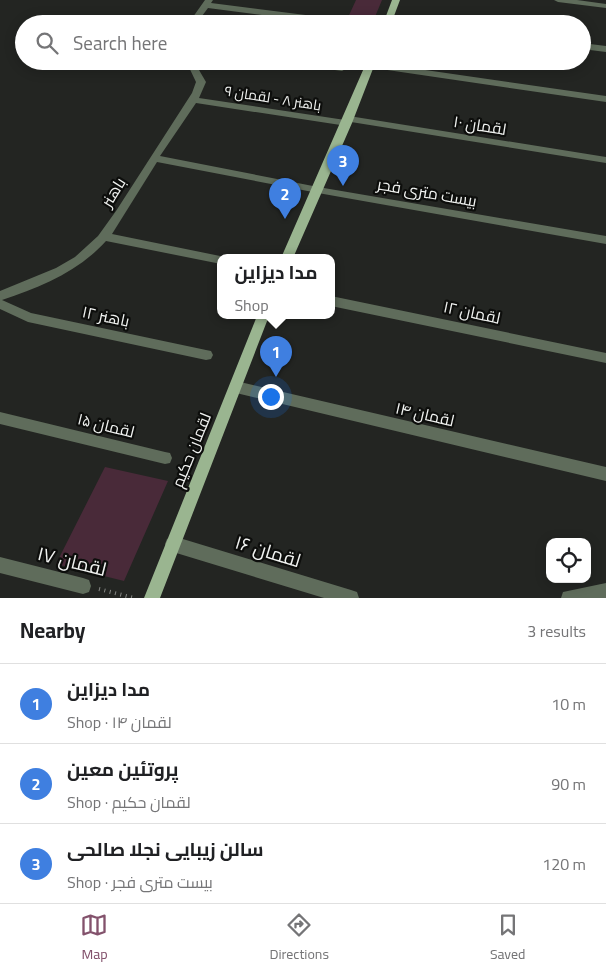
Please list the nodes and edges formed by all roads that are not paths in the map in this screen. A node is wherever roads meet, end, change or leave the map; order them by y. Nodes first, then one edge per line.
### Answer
1 (396, 0) edge
2 (558, 0) edge
3 (207, 2) edge
4 (606, 6) edge
5 (198, 15) edge
6 (294, 15) edge
7 (391, 15) edge
8 (591, 47) edge
9 (606, 49) edge
10 (195, 70) edge
11 (368, 70) edge
12 (417, 70) edge
13 (606, 99) edge
14 (194, 100) junction
15 (348, 121) junction
16 (154, 158) junction
17 (606, 160) edge
18 (318, 190) junction
19 (105, 237) junction
20 (606, 240) edge
21 (289, 254) edge
22 (217, 259) edge
23 (0, 296) edge
24 (335, 302) edge
25 (0, 304) edge
26 (262, 319) edge
27 (206, 355) dead end
28 (606, 358) edge
29 (236, 387) junction
30 (0, 418) edge
31 (165, 458) dead end
32 (606, 474) edge
33 (173, 544) junction
34 (0, 565) edge
35 (84, 586) road end
36 (606, 591) edge
37 (152, 598) edge
38 (351, 598) edge
39 (569, 598) edge

1 - 7 main road
2 - 4 street
3 - 5 street
3 - 6 street
8 - 9 street
10 - 14 street, باهنر
11 - 15 main road
12 - 13 street
14 - 15 street, باهنر ۸ - لقمان ۹
14 - 16 street, باهنر
15 - 17 street, لقمان ۱۰
15 - 18 main road
16 - 18 street, بیست متری فجر
16 - 19 street, باهنر
18 - 20 street, بیست متری فجر
18 - 21 main road
19 - 22 street
19 - 23 street, باهنر
24 - 28 street, لقمان ۱۲
25 - 27 street, باهنر ۱۲
26 - 29 main road, لقمان حکیم
29 - 32 street, لقمان ۱۴
29 - 33 main road, لقمان حکیم
30 - 31 street, لقمان ۱۵
33 - 37 main road, لقمان حکیم
33 - 38 street, لقمان ۱۶
34 - 35 street, لقمان ۱۷
36 - 39 street

